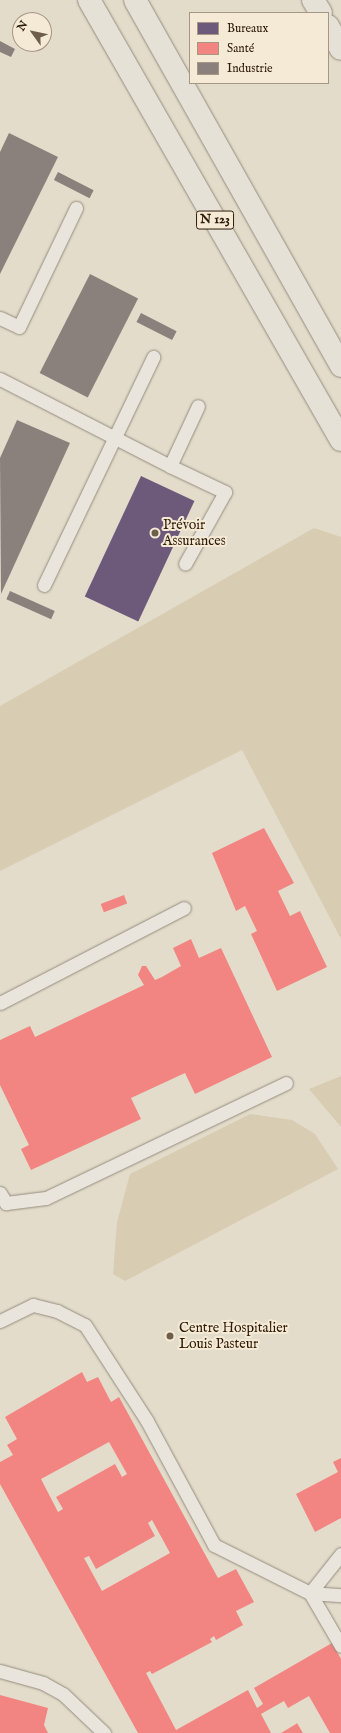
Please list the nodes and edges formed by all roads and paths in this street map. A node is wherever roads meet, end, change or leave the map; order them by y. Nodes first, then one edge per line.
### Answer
1 (89, 0) edge
2 (135, 0) edge
3 (313, 0) edge
4 (320, 12) edge
5 (329, 28) edge
6 (341, 49) edge
7 (76, 208) dead end
8 (0, 318) edge
9 (153, 357) dead end
10 (341, 366) edge
11 (0, 379) edge
12 (198, 406) dead end
13 (115, 436) junction
14 (341, 440) edge
15 (170, 466) junction
16 (185, 564) dead end
17 (44, 585) dead end
18 (184, 908) dead end
19 (0, 1003) edge
20 (286, 1083) dead end
21 (0, 1193) edge
22 (0, 1321) edge
23 (341, 1554) edge
24 (310, 1593) junction
25 (341, 1595) edge
26 (341, 1646) edge
27 (0, 1671) edge
28 (104, 1733) edge

1 - 14 main road, N 123
2 - 10 main road, N 123
3 - 4 main road
5 - 6 main road
7 - 8 lane
9 - 13 lane
11 - 13 lane
12 - 15 lane
13 - 15 lane
13 - 17 lane
15 - 16 lane
18 - 19 lane
20 - 21 lane
22 - 24 lane
23 - 24 lane
24 - 25 lane
24 - 26 lane
27 - 28 lane

